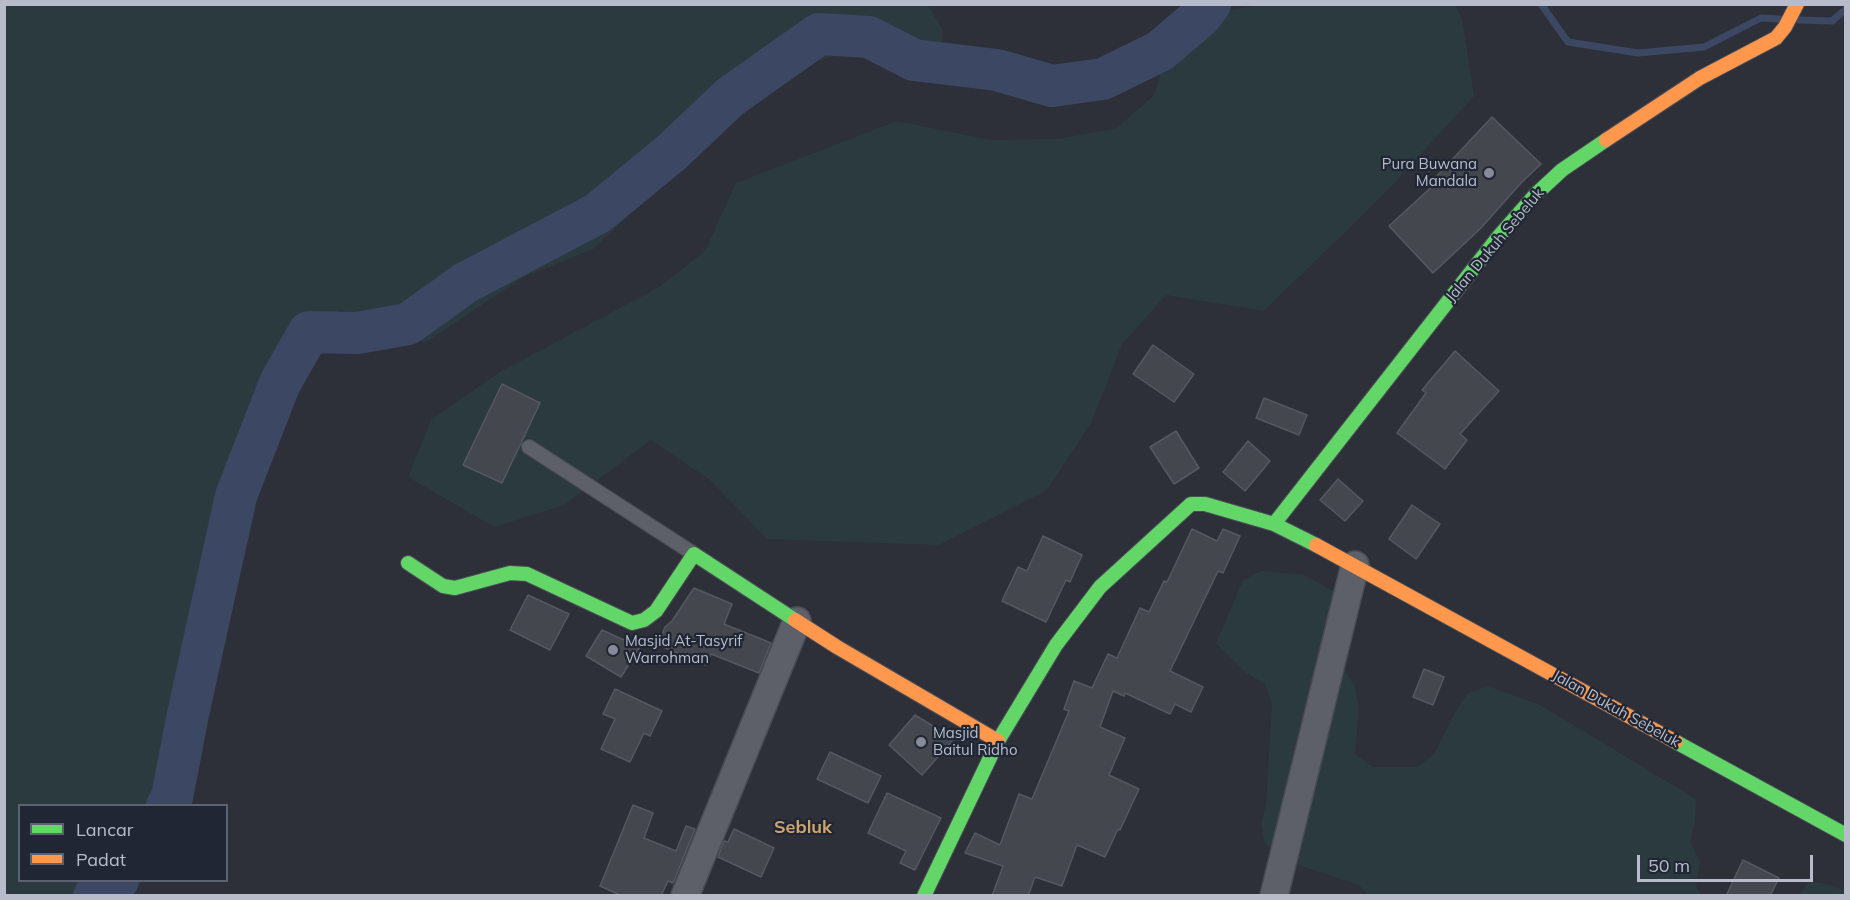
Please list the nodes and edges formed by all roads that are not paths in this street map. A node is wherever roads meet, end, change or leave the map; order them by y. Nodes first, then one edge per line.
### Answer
1 (1797, 4) edge
2 (529, 447) dead end
3 (1274, 524) junction
4 (694, 554) junction
5 (408, 563) dead end
6 (1355, 565) junction
7 (797, 621) junction
8 (998, 741) junction
9 (1845, 835) edge
10 (685, 896) edge
11 (924, 896) edge
12 (1274, 896) edge

1 - 3 street, Jalan Dukuh Sebeluk
2 - 4 lane
3 - 6 street, Jalan Dukuh Sebeluk
3 - 8 street, Jalan Dukuh Sebeluk
4 - 5 street
4 - 7 street
6 - 9 street, Jalan Dukuh Sebeluk
6 - 12 street
7 - 8 street
7 - 10 street
8 - 11 street, Jalan Dukuh Sebeluk

